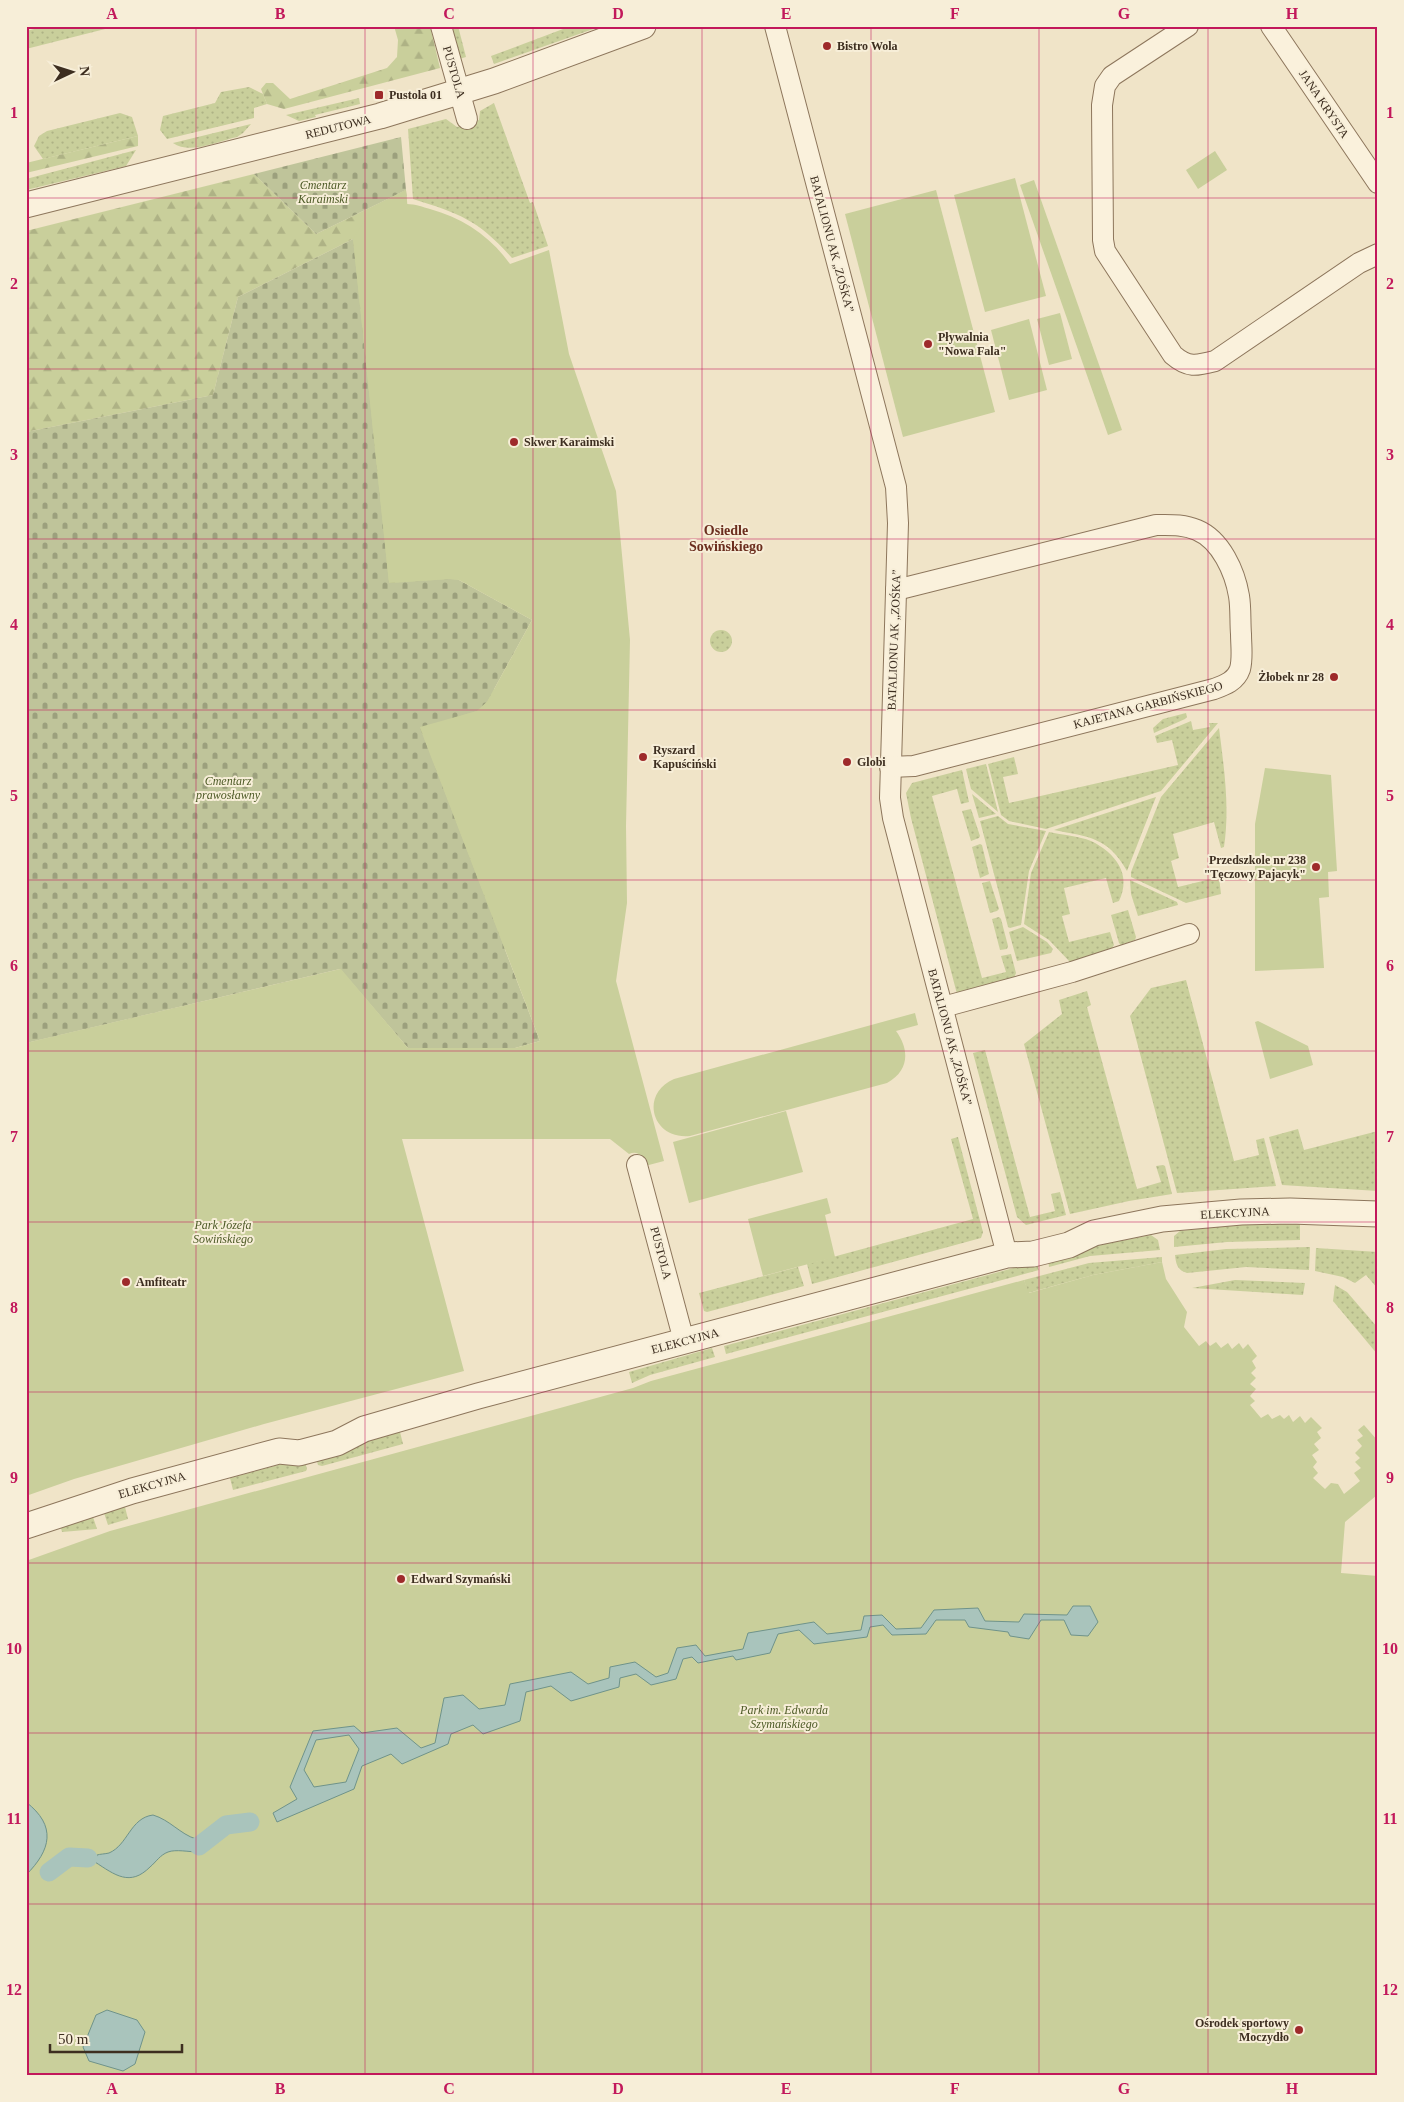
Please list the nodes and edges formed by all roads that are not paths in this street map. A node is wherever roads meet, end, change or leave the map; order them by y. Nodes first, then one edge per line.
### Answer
1 (440, 26) edge
2 (643, 26) edge
3 (775, 26) edge
4 (1188, 26) edge
5 (1271, 26) edge
6 (459, 92) junction
7 (467, 118) dead end
8 (1378, 183) edge
9 (26, 205) edge
10 (1378, 254) edge
11 (896, 590) junction
12 (890, 767) junction
13 (1189, 934) dead end
14 (943, 1007) junction
15 (637, 1165) dead end
16 (1378, 1214) edge
17 (1007, 1255) junction
18 (684, 1341) junction
19 (26, 1526) edge

1 - 6 street, PUSTOLA
2 - 6 street, REDUTOWA
3 - 11 street, BATALIONU AK „ZOŚKA”
4 - 10 street
5 - 8 street, JANA KRYSTA
6 - 7 street, PUSTOLA
6 - 9 street, REDUTOWA
11 - 12 street, BATALIONU AK „ZOŚKA”
11 - 12 street, KAJETANA GARBIŃSKIEGO
12 - 14 street, BATALIONU AK „ZOŚKA”
13 - 14 street
14 - 17 street, BATALIONU AK „ZOŚKA”
15 - 18 street, PUSTOLA
16 - 17 street, ELEKCYJNA
17 - 18 street, ELEKCYJNA
18 - 19 street, ELEKCYJNA

